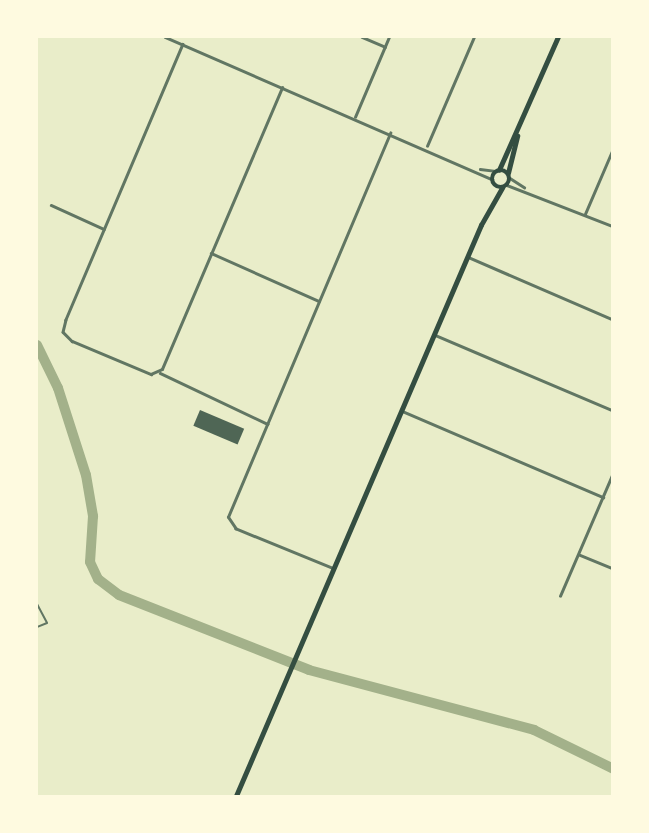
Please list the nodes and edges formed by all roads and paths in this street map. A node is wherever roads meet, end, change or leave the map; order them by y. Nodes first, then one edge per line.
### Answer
1 (165, 37) edge
2 (362, 37) edge
3 (389, 37) edge
4 (474, 37) edge
5 (558, 37) edge
6 (183, 44) junction
7 (385, 47) junction
8 (282, 87) junction
9 (355, 118) junction
10 (390, 133) junction
11 (517, 135) junction
12 (426, 148) junction
13 (612, 151) edge
14 (477, 169) junction
15 (498, 170) junction
16 (509, 176) junction
17 (493, 181) junction
18 (505, 186) junction
19 (526, 189) junction
20 (491, 204) junction
21 (51, 205) dead end
22 (585, 214) junction
23 (612, 226) edge
24 (104, 229) junction
25 (211, 253) junction
26 (468, 257) junction
27 (319, 301) junction
28 (612, 319) edge
29 (435, 335) junction
30 (158, 373) junction
31 (612, 410) edge
32 (402, 411) junction
33 (268, 424) junction
34 (612, 475) edge
35 (603, 497) junction
36 (579, 554) junction
37 (612, 568) edge
38 (335, 569) junction
39 (560, 596) dead end
40 (37, 604) edge
41 (37, 627) edge
42 (236, 796) edge

1 - 6 street
2 - 7 street
3 - 7 street
4 - 12 street
5 - 11 main road
6 - 8 street
6 - 24 street
7 - 9 street
8 - 9 street
8 - 25 street
9 - 10 street
10 - 12 street
10 - 27 street
11 - 15 main road
11 - 16 main road
12 - 14 street
13 - 22 street
14 - 15 street
14 - 17 street
15 - 16 main road
15 - 17 main road
16 - 18 main road
16 - 19 street
17 - 18 main road
17 - 20 main road
18 - 19 street
18 - 20 main road
19 - 22 street
20 - 26 main road
21 - 24 street
22 - 23 street
24 - 30 street
25 - 27 street
25 - 30 street
26 - 28 street
26 - 29 main road
27 - 33 street
29 - 31 street
29 - 32 main road
30 - 33 street
32 - 35 street
32 - 38 main road
33 - 38 street
34 - 35 street
35 - 36 street
36 - 37 street
36 - 39 street
38 - 42 main road
40 - 41 lane

